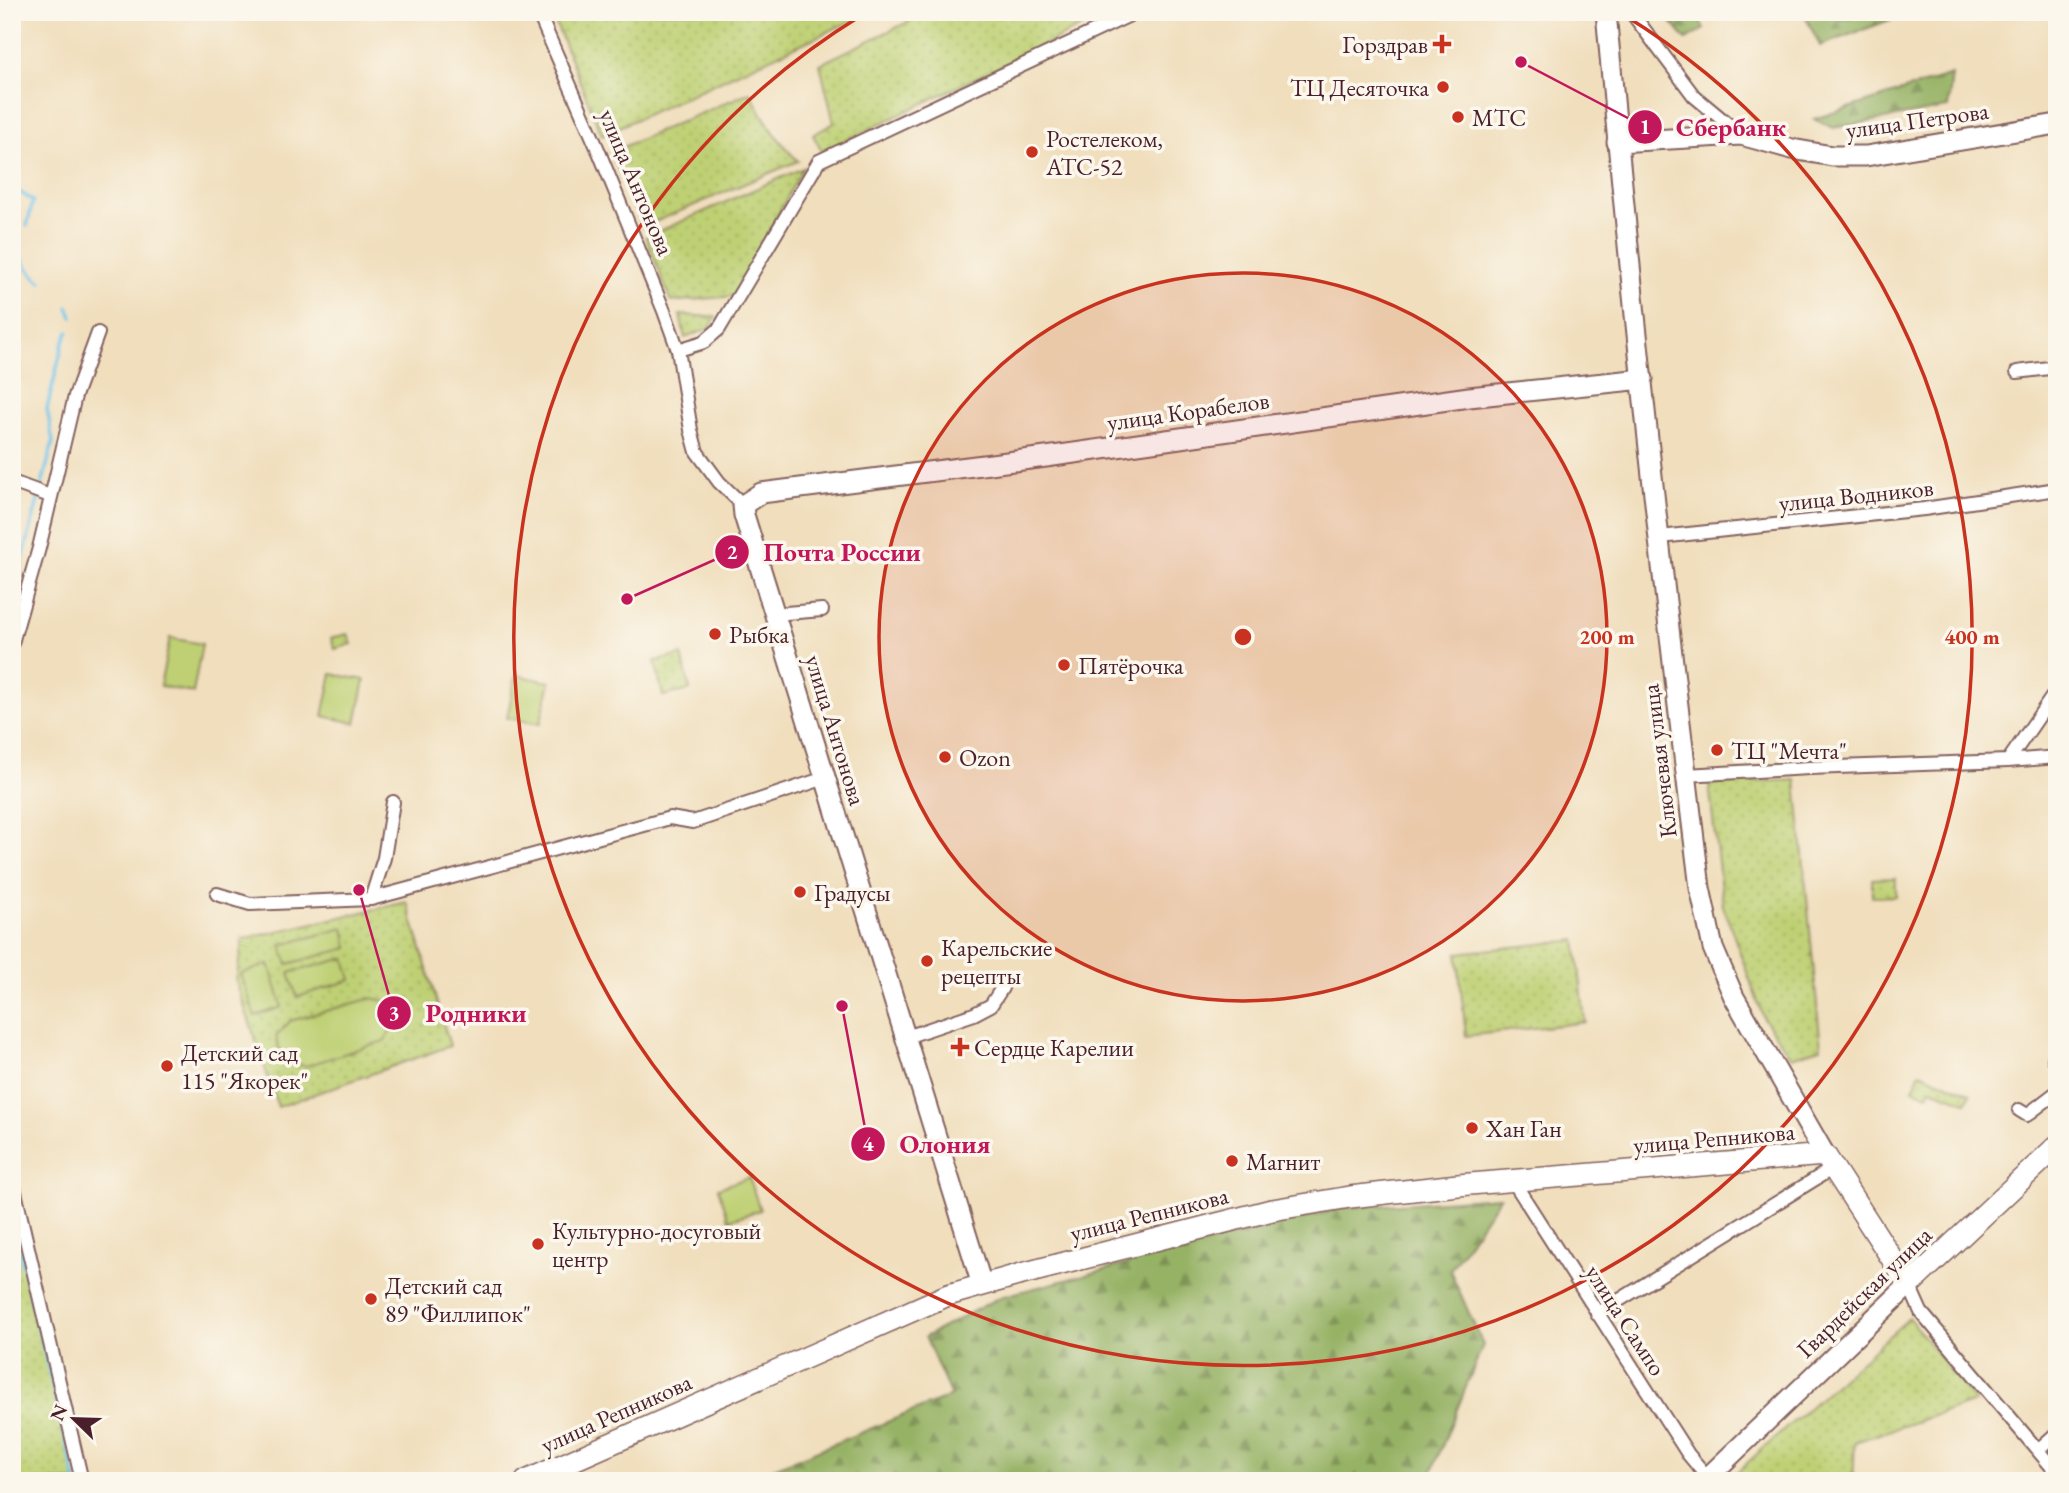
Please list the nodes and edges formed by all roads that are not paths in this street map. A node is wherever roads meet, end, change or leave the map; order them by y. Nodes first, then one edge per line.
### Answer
1 (538, 12) edge
2 (1136, 12) edge
3 (1606, 12) edge
4 (1631, 12) edge
5 (2057, 124) edge
6 (1741, 135) junction
7 (1617, 142) junction
8 (98, 332) dead end
9 (678, 350) junction
10 (2057, 367) edge
11 (2017, 372) dead end
12 (1643, 379) junction
13 (12, 482) edge
14 (2057, 489) edge
15 (50, 496) junction
16 (743, 505) junction
17 (1660, 537) junction
18 (822, 610) dead end
19 (775, 614) junction
20 (15, 623) edge
21 (12, 643) edge
22 (2057, 690) edge
23 (2057, 757) edge
24 (2008, 761) junction
25 (1685, 775) junction
26 (825, 778) junction
27 (393, 802) dead end
28 (217, 894) dead end
29 (371, 899) junction
30 (1002, 988) dead end
31 (906, 1037) junction
32 (2057, 1092) edge
33 (2019, 1110) dead end
34 (2057, 1146) edge
35 (1829, 1161) junction
36 (12, 1179) edge
37 (1513, 1181) junction
38 (982, 1285) junction
39 (1909, 1285) junction
40 (1597, 1314) junction
41 (2057, 1433) edge
42 (2038, 1450) junction
43 (2057, 1473) edge
44 (1706, 1479) edge
45 (82, 1481) edge
46 (526, 1481) edge

1 - 9 street, улица Антонова
2 - 9 street
3 - 7 street, Ключевая улица
4 - 6 street, улица Петрова
5 - 6 street, улица Петрова
6 - 7 street
7 - 12 street, Ключевая улица
8 - 15 street
9 - 16 street, улица Антонова
10 - 11 street
12 - 16 street, улица Корабелов
12 - 17 street, Ключевая улица
13 - 15 street
14 - 17 street, улица Водников
15 - 20 street
16 - 19 street, улица Антонова
17 - 25 street, Ключевая улица
18 - 19 street
19 - 26 street, улица Антонова
20 - 21 street
22 - 24 street
23 - 24 street
24 - 25 street
25 - 35 street, Ключевая улица
26 - 29 street
26 - 31 street, улица Антонова
27 - 29 street
28 - 29 street
30 - 31 street
31 - 38 street, улица Антонова
32 - 33 street
34 - 39 main road, Гвардейская улица
35 - 37 main road, улица Репникова
35 - 39 main road, Ключевая улица
35 - 40 street
36 - 45 street
37 - 38 main road, улица Репникова
37 - 40 street, улица Сампо
38 - 46 main road, улица Репникова
39 - 42 street
39 - 44 street, Гвардейская улица
40 - 44 street, улица Сампо
41 - 42 street
42 - 43 street

